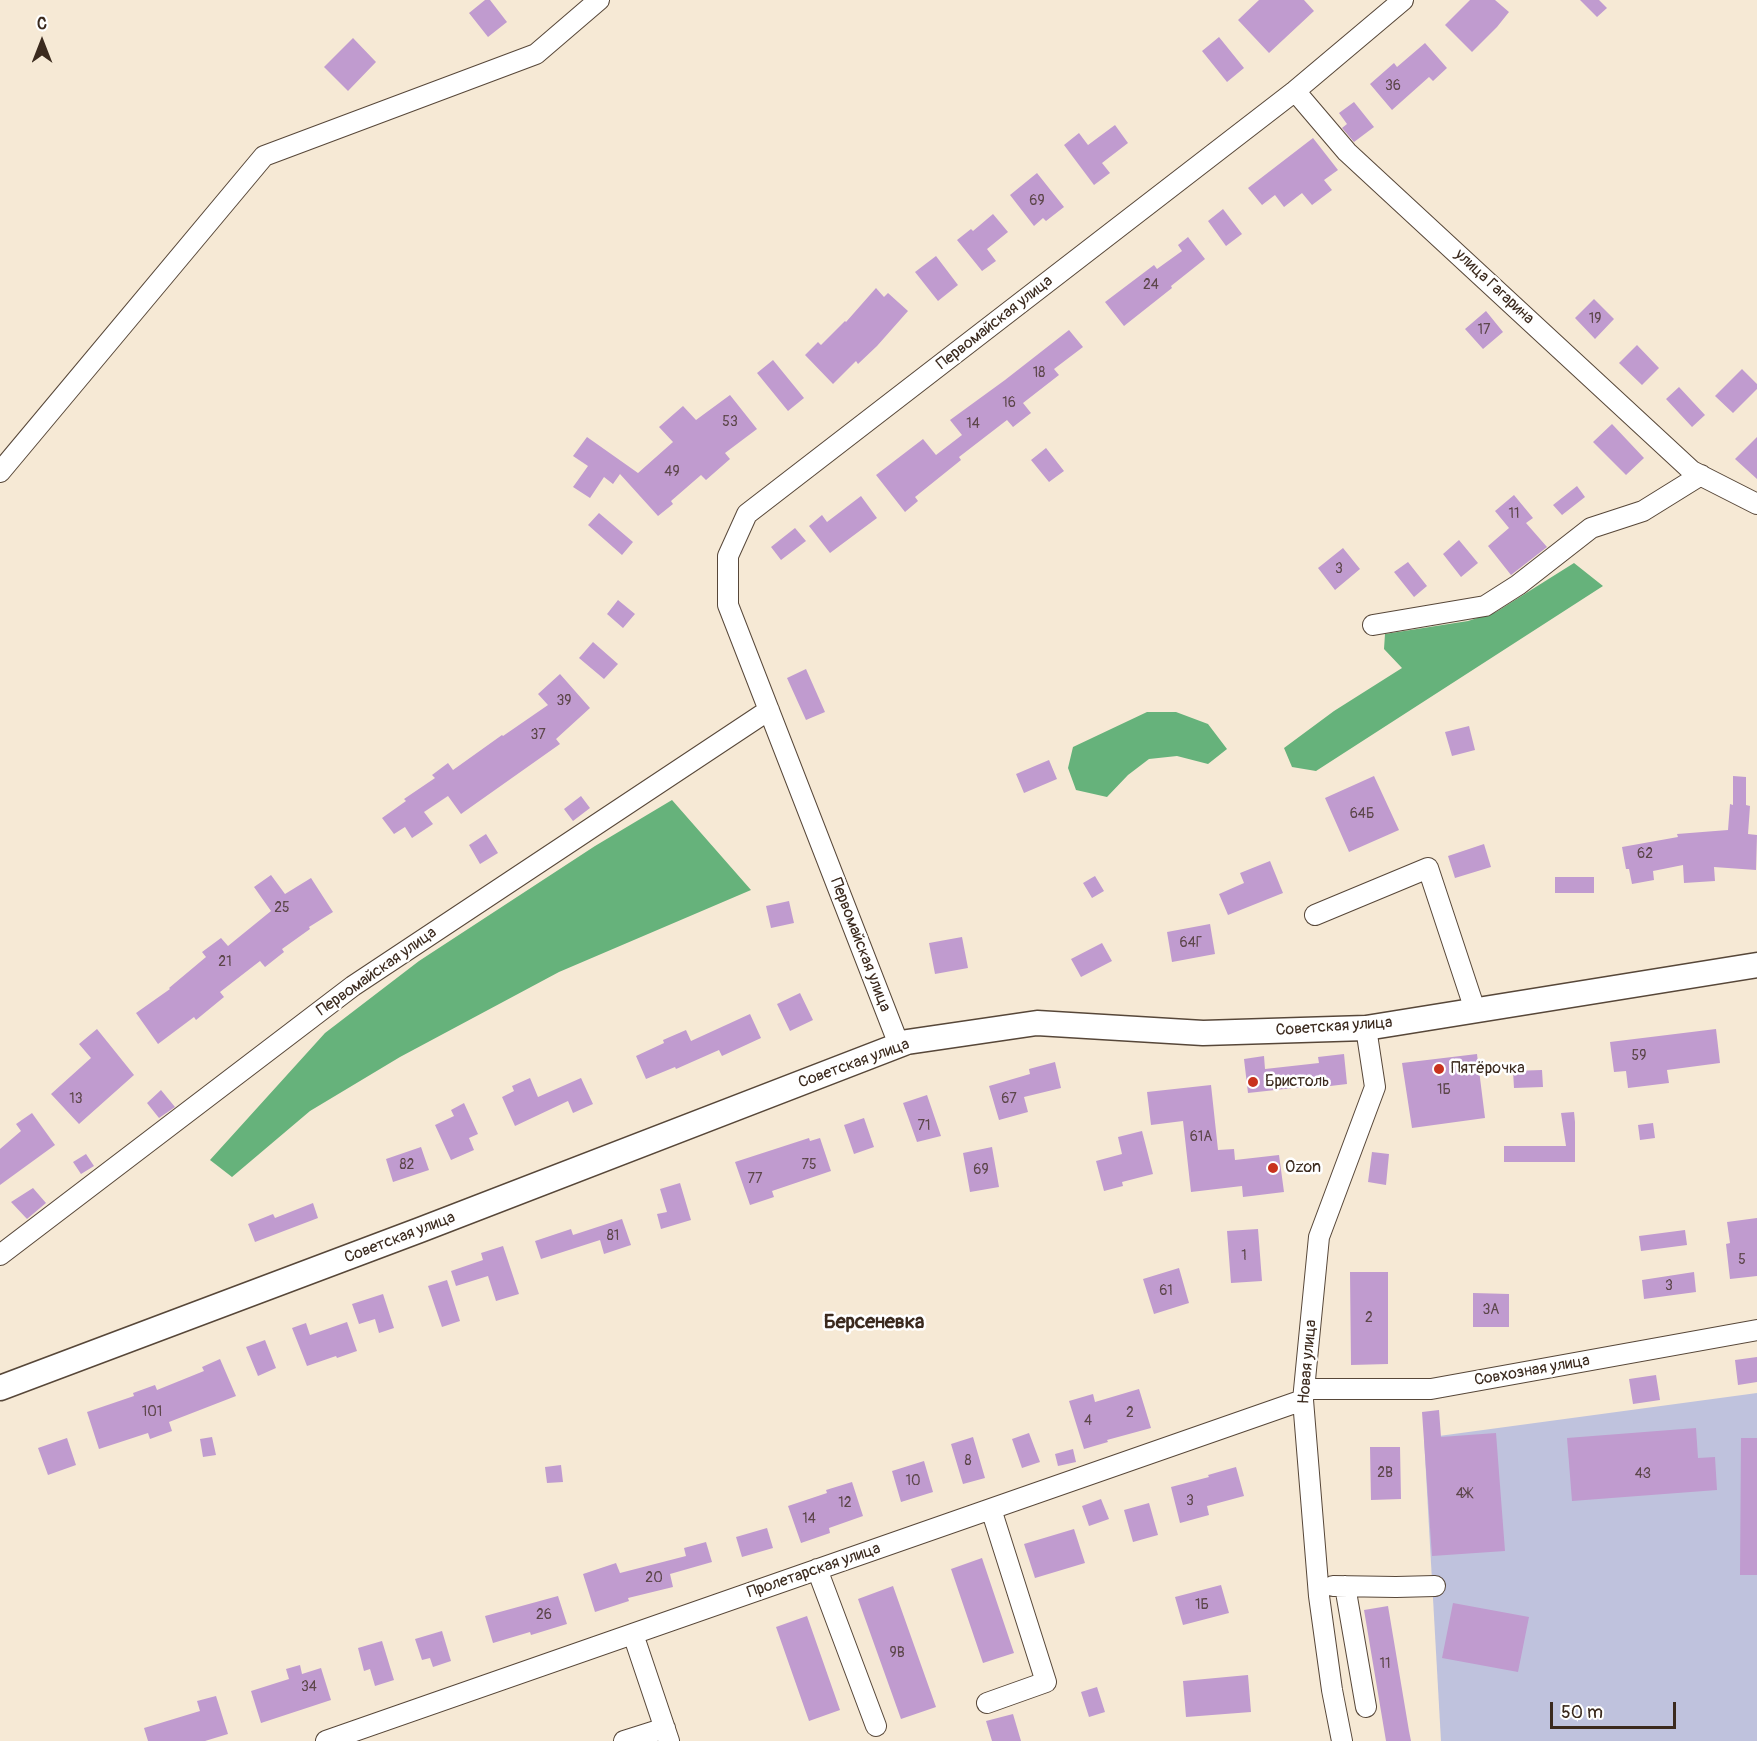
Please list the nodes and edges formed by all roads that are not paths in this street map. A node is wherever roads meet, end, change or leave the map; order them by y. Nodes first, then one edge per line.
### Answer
1 (599, 0) edge
2 (1403, 0) edge
3 (1295, 91) junction
4 (0, 472) edge
5 (1701, 476) junction
6 (1757, 504) edge
7 (1373, 626) dead end
8 (769, 710) junction
9 (1315, 915) dead end
10 (1757, 965) edge
11 (1475, 1010) junction
12 (1366, 1028) junction
13 (899, 1045) junction
14 (0, 1255) edge
15 (1757, 1330) edge
16 (0, 1388) edge
17 (1304, 1395) junction
18 (991, 1509) junction
19 (817, 1569) junction
20 (1318, 1585) junction
21 (1345, 1586) junction
22 (1435, 1586) dead end
23 (633, 1634) junction
24 (987, 1703) dead end
25 (1366, 1707) dead end
26 (876, 1726) dead end
27 (667, 1735) edge
28 (326, 1741) edge
29 (624, 1741) edge
30 (1342, 1741) edge

1 - 4 street
2 - 3 street, Первомайская улица
3 - 5 street, улица Гагарина
3 - 8 street, Первомайская улица
5 - 6 street, улица Гагарина
5 - 7 street
8 - 13 street, Первомайская улица
8 - 14 street, Первомайская улица
9 - 11 street
10 - 11 main road, Советская улица
11 - 12 main road, Советская улица
12 - 13 main road, Советская улица
12 - 17 street, Новая улица
13 - 16 main road, Советская улица
15 - 17 street, Совхозная улица
17 - 18 street, Пролетарская улица
17 - 20 street, Новая улица
18 - 19 street, Пролетарская улица
18 - 24 street
19 - 23 street, Пролетарская улица
19 - 26 street
20 - 21 street
20 - 30 street, Новая улица
21 - 22 street
21 - 25 street
23 - 27 street
23 - 28 street, Пролетарская улица
27 - 29 street

